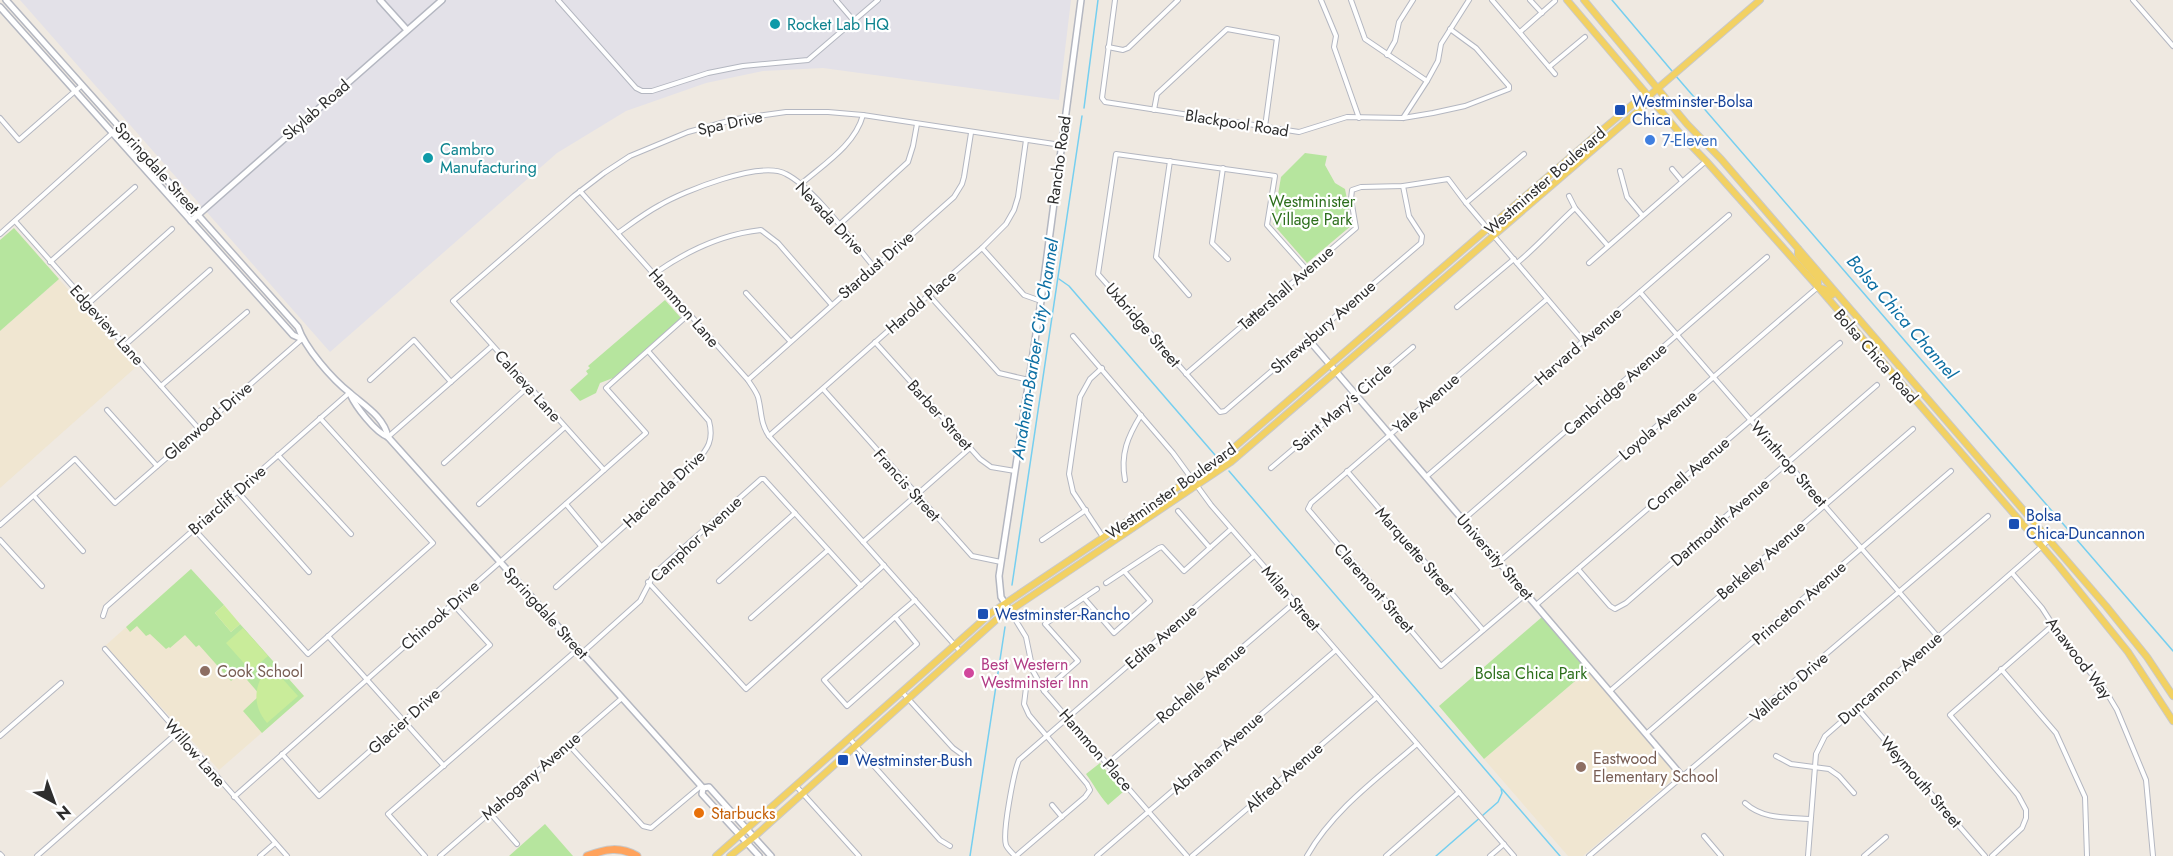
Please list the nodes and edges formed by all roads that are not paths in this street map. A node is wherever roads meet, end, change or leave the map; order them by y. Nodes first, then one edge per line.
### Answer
1 (6, 0) edge
2 (380, 0) edge
3 (442, 0) edge
4 (558, 0) edge
5 (836, 0) edge
6 (878, 0) edge
7 (1081, 0) edge
8 (1115, 0) edge
9 (1178, 0) edge
10 (1321, 0) edge
11 (1351, 0) edge
12 (1413, 0) edge
13 (1469, 0) edge
14 (1492, 0) edge
15 (1530, 0) edge
16 (1567, 0) edge
17 (1584, 0) edge
18 (1760, 0) edge
19 (2133, 0) edge
20 (1555, 1) edge
21 (0, 7) edge
22 (1542, 13) junction
23 (854, 21) junction
24 (1450, 29) junction
25 (407, 30) junction
26 (1520, 32) junction
27 (1585, 37) dead end
28 (2173, 46) edge
29 (1108, 47) junction
30 (1387, 55) junction
31 (1549, 67) junction
32 (1555, 74) dead end
33 (1427, 81) junction
34 (82, 85) junction
35 (1657, 88) junction
36 (75, 91) junction
37 (1648, 97) junction
38 (1154, 110) junction
39 (863, 115) junction
40 (0, 118) edge
41 (1359, 118) junction
42 (1403, 118) junction
43 (917, 124) junction
44 (119, 127) junction
45 (1265, 127) junction
46 (971, 132) junction
47 (113, 134) junction
48 (1026, 140) junction
49 (1061, 145) junction
50 (1524, 154) dead end
51 (1706, 160) junction
52 (1170, 161) junction
53 (1223, 168) junction
54 (1672, 169) dead end
55 (1620, 171) dead end
56 (1682, 181) junction
57 (801, 184) junction
58 (1403, 186) junction
59 (135, 187) dead end
60 (580, 191) junction
61 (1569, 196) dead end
62 (1466, 203) junction
63 (1575, 208) junction
64 (199, 213) junction
65 (1642, 215) junction
66 (1730, 215) dead end
67 (15, 221) junction
68 (191, 221) junction
69 (839, 225) junction
70 (172, 229) dead end
71 (1488, 229) junction
72 (618, 233) junction
73 (0, 234) edge
74 (1494, 237) junction
75 (1608, 246) junction
76 (982, 248) junction
77 (1798, 249) junction
78 (1767, 257) dead end
79 (1228, 259) dead end
80 (1515, 261) junction
81 (51, 262) junction
82 (1589, 263) dead end
83 (874, 267) junction
84 (210, 270) dead end
85 (1307, 270) junction
86 (654, 274) junction
87 (1818, 287) junction
88 (1640, 292) junction
89 (746, 293) dead end
90 (928, 295) junction
91 (1189, 295) dead end
92 (1547, 299) junction
93 (453, 301) joint
94 (1041, 301) junction
95 (88, 304) junction
96 (831, 304) junction
97 (1457, 308) dead end
98 (247, 312) dead end
99 (689, 314) junction
100 (1856, 316) junction
101 (290, 319) junction
102 (280, 320) junction
103 (1677, 335) junction
104 (1073, 336) dead end
105 (302, 339) junction
106 (1308, 339) junction
107 (790, 341) junction
108 (1583, 341) junction
109 (875, 342) junction
110 (1840, 343) dead end
111 (125, 346) junction
112 (492, 346) junction
113 (1413, 347) dead end
114 (648, 351) junction
115 (1330, 366) junction
116 (1102, 369) junction
117 (1337, 373) junction
118 (1186, 374) junction
119 (1714, 377) junction
120 (370, 380) dead end
121 (748, 380) junction
122 (1029, 380) junction
123 (451, 382) junction
124 (1877, 385) dead end
125 (161, 386) junction
126 (529, 386) junction
127 (823, 389) junction
128 (349, 393) junction
129 (1356, 395) junction
130 (107, 410) dead end
131 (1220, 412) joint
132 (1141, 415) junction
133 (320, 418) junction
134 (1751, 420) junction
135 (565, 427) junction
136 (199, 429) junction
137 (1913, 429) dead end
138 (1390, 435) junction
139 (770, 436) junction
140 (388, 437) junction
141 (970, 448) junction
142 (278, 455) junction
143 (444, 463) dead end
144 (1787, 463) junction
145 (157, 466) junction
146 (1271, 468) dead end
147 (604, 471) junction
148 (1015, 471) junction
149 (1347, 471) junction
150 (1951, 471) dead end
151 (1426, 477) junction
152 (1191, 479) junction
153 (1125, 480) dead end
154 (1197, 486) junction
155 (237, 491) junction
156 (916, 495) junction
157 (33, 496) junction
158 (480, 504) dead end
159 (566, 504) junction
160 (1824, 505) junction
161 (1308, 509) joint
162 (1086, 510) junction
163 (1178, 511) dead end
164 (795, 513) junction
165 (1988, 516) dead end
166 (1463, 520) junction
167 (0, 525) edge
168 (195, 529) junction
169 (1231, 529) junction
170 (351, 534) dead end
171 (1104, 537) junction
172 (0, 540) edge
173 (1041, 540) dead end
174 (2049, 540) junction
175 (863, 542) junction
176 (601, 546) junction
177 (2042, 546) junction
178 (1862, 547) junction
179 (1210, 548) junction
180 (828, 550) junction
181 (83, 551) dead end
182 (1254, 556) junction
183 (500, 562) junction
184 (1002, 562) junction
185 (1499, 562) junction
186 (884, 565) junction
187 (1578, 569) junction
188 (1124, 571) junction
189 (309, 572) dead end
190 (2012, 573) junction
191 (719, 581) dead end
192 (648, 582) junction
193 (1106, 583) dead end
194 (42, 586) dead end
195 (861, 586) junction
196 (556, 587) dead end
197 (1097, 589) dead end
198 (1899, 592) junction
199 (1526, 594) junction
200 (1083, 598) junction
201 (915, 600) junction
202 (1295, 602) junction
203 (452, 603) junction
204 (1005, 603) junction
205 (1536, 605) junction
206 (1010, 611) junction
207 (103, 616) dead end
208 (895, 617) junction
209 (751, 618) dead end
210 (2053, 625) junction
211 (1483, 630) junction
212 (328, 636) junction
213 (1938, 637) junction
214 (955, 645) junction
215 (105, 649) dead end
216 (1336, 650) junction
217 (580, 651) junction
218 (960, 651) junction
219 (2001, 669) junction
220 (367, 679) junction
221 (61, 683) dead end
222 (1026, 688) dead end
223 (1044, 691) junction
224 (1610, 691) junction
225 (902, 692) junction
226 (2173, 696) edge
227 (622, 697) junction
228 (1377, 697) junction
229 (908, 698) junction
230 (1857, 708) junction
231 (1067, 718) junction
232 (404, 721) junction
233 (2173, 721) edge
234 (177, 733) junction
235 (1646, 734) junction
236 (1046, 735) junction
237 (0, 736) edge
238 (849, 738) junction
239 (568, 744) junction
240 (1417, 744) junction
241 (856, 745) junction
242 (282, 754) junction
243 (964, 756) dead end
244 (1776, 756) dead end
245 (1107, 764) junction
246 (444, 765) junction
247 (1814, 766) junction
248 (1682, 776) junction
249 (796, 786) junction
250 (702, 787) junction
251 (1459, 792) junction
252 (1854, 792) dead end
253 (803, 793) junction
254 (234, 797) junction
255 (1745, 803) dead end
256 (1052, 805) dead end
257 (1148, 812) junction
258 (490, 813) junction
259 (1062, 817) junction
260 (1810, 819) junction
261 (747, 830) junction
262 (740, 835) junction
263 (1704, 836) dead end
264 (754, 837) junction
265 (1886, 837) dead end
266 (275, 843) junction
267 (747, 843) junction
268 (517, 844) dead end
269 (1504, 844) junction
270 (950, 846) dead end
271 (37, 856) edge
272 (260, 856) edge
273 (287, 856) edge
274 (425, 856) edge
275 (440, 856) edge
276 (587, 856) edge
277 (637, 856) edge
278 (716, 856) edge
279 (730, 856) edge
280 (759, 856) edge
281 (771, 856) edge
282 (860, 856) edge
283 (1015, 856) edge
284 (1097, 856) edge
285 (1187, 856) edge
286 (1192, 856) edge
287 (1307, 856) edge
288 (1386, 856) edge
289 (1490, 856) edge
290 (1514, 856) edge
291 (1589, 856) edge
292 (1722, 856) edge
293 (1808, 856) edge
294 (1864, 856) edge
295 (1985, 856) edge
296 (1992, 856) edge
297 (2087, 856) edge
298 (2153, 856) edge

1 - 34 main road, Springdale Street
2 - 25 main road
3 - 25 main road, Skylab Road
4 - 23 street
5 - 23 street
6 - 23 street
7 - 49 main road, Rancho Road
8 - 29 street
9 - 29 street
10 - 41 street
11 - 30 street
12 - 30 street
13 - 24 street
14 - 26 street
15 - 22 street
16 - 37 main road, Bolsa Chica Road
17 - 35 main road, Bolsa Chica Road
18 - 35 main road, Westminster Boulevard
19 - 28 street
20 - 22 street
21 - 36 main road, Springdale Street
22 - 26 street
24 - 33 street
24 - 42 street, Blackpool Road
25 - 64 main road, Skylab Road
26 - 31 street
27 - 31 street
29 - 38 street, Blackpool Road
30 - 33 street
31 - 32 street
33 - 42 street
34 - 36 street
34 - 44 main road, Springdale Street
35 - 37 main road, Westminster Boulevard
35 - 77 main road, Bolsa Chica Road
36 - 40 street
36 - 47 main road, Springdale Street
37 - 51 main road, Bolsa Chica Road
37 - 71 main road, Westminster Boulevard
37 - 74 main road, Westminster Boulevard
38 - 45 street, Blackpool Road
38 - 45 street
39 - 43 street, Spa Drive
39 - 57 street
39 - 60 street, Spa Drive
41 - 42 street, Blackpool Road
41 - 45 street, Blackpool Road
43 - 46 street, Spa Drive
43 - 69 street
44 - 47 street
44 - 64 main road, Springdale Street
46 - 48 street, Spa Drive
46 - 83 street, Stardust Drive
47 - 67 street
47 - 68 main road, Springdale Street
48 - 49 street, Spa Drive
48 - 76 street, Harold Place
49 - 94 main road, Rancho Road
50 - 62 street
51 - 56 street
51 - 87 main road, Bolsa Chica Road
52 - 53 street
52 - 91 street
52 - 118 street, Uxbridge Street
53 - 79 street
53 - 85 street
54 - 56 street
55 - 65 street
56 - 65 street
57 - 69 street, Nevada Drive
57 - 72 street, Nevada Drive
58 - 62 street
58 - 85 street, Tattershall Avenue
58 - 106 street, Shrewsbury Avenue
59 - 81 street
60 - 72 street, Hammon Lane
60 - 93 street, Spa Drive
61 - 63 street
62 - 71 street
63 - 75 street
63 - 80 street
64 - 68 main road, Skylab Road
64 - 101 main road, Springdale Street
65 - 75 street
66 - 88 street, Harvard Avenue
67 - 73 street
67 - 81 street, Edgeview Lane
68 - 102 main road, Springdale Street
69 - 83 street, Nevada Drive
70 - 95 street
71 - 74 street
71 - 115 main road, Westminster Boulevard
72 - 86 street, Hammon Lane
74 - 80 street
74 - 117 main road, Westminster Boulevard
75 - 82 street
76 - 90 street, Harold Place
76 - 94 street
77 - 87 main road
77 - 100 main road, Bolsa Chica Road
78 - 103 street, Cambridge Avenue
80 - 92 street
80 - 97 street
81 - 95 street, Edgeview Lane
83 - 96 street, Stardust Drive
84 - 111 street
85 - 118 street, Tattershall Avenue
86 - 96 street
86 - 99 street, Hammon Lane
87 - 100 main road
87 - 119 street, Loyola Avenue
87 - 177 main road, Bolsa Chica Road
88 - 103 street, Winthrop Street
88 - 108 street, Harvard Avenue
89 - 107 street
90 - 109 street, Harold Place
90 - 122 street
92 - 108 street
92 - 138 street, Yale Avenue
93 - 112 street, Calneva Lane
94 - 122 main road, Rancho Road
95 - 111 street, Edgeview Lane
96 - 107 street, Stardust Drive
98 - 125 street
99 - 114 street
99 - 121 street, Hammon Lane
100 - 174 main road, Bolsa Chica Road
101 - 102 main road
101 - 105 main road, Springdale Street
102 - 105 main road, Springdale Street
103 - 119 street, Winthrop Street
103 - 166 street, Cambridge Avenue
104 - 116 street, Milan Street
105 - 128 main road, Springdale Street
105 - 136 street, Glenwood Drive
106 - 115 main road, University Street
106 - 131 street, Shrewsbury Avenue
107 - 121 street, Stardust Drive
108 - 151 street, Harvard Avenue
109 - 127 street, Harold Place
109 - 141 street, Barber Street
110 - 134 street, Cornell Avenue
111 - 125 street, Edgeview Lane
112 - 123 street
112 - 126 street, Calneva Lane
113 - 129 street, Saint Mary's Circle
114 - 147 street, Chinook Drive
114 - 176 street, Hacienda Drive
115 - 117 main road, University Street
115 - 152 main road, Westminster Boulevard
116 - 132 street, Milan Street
116 - 162 street
117 - 129 main road, University Street
117 - 154 main road, Westminster Boulevard
118 - 131 street, Uxbridge Street
119 - 134 street, Winthrop Street
119 - 185 street, Loyola Avenue
120 - 123 street
121 - 139 street, Hammon Lane
122 - 148 main road, Rancho Road
123 - 140 street
124 - 144 street, Dartmouth Avenue
125 - 136 street, Edgeview Lane
126 - 135 street, Calneva Lane
126 - 143 street
127 - 139 street, Harold Place
127 - 156 street, Francis Street
128 - 133 street, Briarcliff Drive
128 - 140 main road, Springdale Street
129 - 138 main road, University Street
129 - 146 street, Saint Mary's Circle
130 - 145 street
132 - 152 street, Milan Street
132 - 153 street
133 - 142 street, Briarcliff Drive
133 - 212 street
134 - 144 street, Winthrop Street
134 - 187 street, Cornell Avenue
135 - 147 street, Calneva Lane
135 - 158 street
136 - 145 street, Glenwood Drive
137 - 160 street, Berkeley Avenue
138 - 149 street, Yale Avenue
138 - 151 main road, University Street
139 - 175 street
140 - 183 main road, Springdale Street
141 - 148 street, Barber Street
141 - 156 street
142 - 155 street, Briarcliff Drive
142 - 170 street
144 - 160 street, Winthrop Street
144 - 187 street, Dartmouth Avenue
145 - 157 street, Glenwood Drive
147 - 159 street, Chinook Drive
148 - 184 main road, Rancho Road
149 - 161 street, Yale Avenue
149 - 211 street, Marquette Street
150 - 178 street, Princeton Avenue
151 - 166 main road, University Street
152 - 154 street, Milan Street
152 - 171 main road, Westminster Boulevard
154 - 169 street, Milan Street
154 - 206 main road, Westminster Boulevard
155 - 168 street, Briarcliff Drive
155 - 189 street
156 - 175 street
156 - 184 street, Francis Street
157 - 167 street
157 - 181 street
159 - 176 street
159 - 183 street, Chinook Drive
160 - 178 street, Winthrop Street
160 - 224 street, Berkeley Avenue
161 - 211 street, Claremont Street
162 - 171 street
162 - 173 street
163 - 179 street
164 - 180 street
164 - 191 street
164 - 192 street, Camphor Avenue
165 - 198 street, Vallecito Drive
166 - 185 main road, University Street
168 - 207 street, Briarcliff Drive
168 - 212 street
169 - 179 street
169 - 182 street, Milan Street
171 - 204 main road, Westminster Boulevard
172 - 194 street
174 - 177 street, Duncannon Avenue
174 - 226 main road, Bolsa Chica Road
175 - 186 street
176 - 196 street, Hacienda Drive
177 - 190 street, Duncannon Avenue
177 - 233 main road, Bolsa Chica Road
178 - 198 street, Winthrop Street
178 - 235 street, Princeton Avenue
179 - 188 street
180 - 195 street
180 - 209 street
182 - 202 street, Milan Street
182 - 231 street, Edita Avenue
183 - 203 street, Chinook Drive
183 - 217 main road, Springdale Street
184 - 204 main road, Rancho Road
185 - 199 main road, University Street
186 - 195 street
186 - 201 street
187 - 205 street, Cornell Avenue
188 - 193 street
188 - 200 street
190 - 210 street, Anawood Way
190 - 213 street, Duncannon Avenue
192 - 195 street
192 - 217 street, Camphor Avenue
197 - 200 street
198 - 213 street, Winthrop Street
198 - 248 street, Vallecito Drive
199 - 205 main road, University Street
199 - 211 street
200 - 223 street
201 - 208 street
201 - 214 street
202 - 216 street, Milan Street
202 - 245 street, Rochelle Avenue
203 - 220 street, Chinook Drive
203 - 232 street, Glacier Drive
204 - 206 main road, Hammon Place
204 - 214 main road, Westminster Boulevard
205 - 224 main road, University Street
206 - 218 main road, Westminster Boulevard
206 - 223 street, Hammon Place
208 - 208 street
210 - 219 street
210 - 298 street, Anawood Way
212 - 220 street
213 - 230 street, Duncannon Avenue
214 - 218 street
214 - 225 main road, Westminster Boulevard
215 - 234 street, Willow Lane
216 - 228 street, Milan Street
216 - 257 street, Abraham Avenue
217 - 227 main road, Springdale Street
217 - 246 street, Camphor Avenue
218 - 229 main road, Westminster Boulevard
219 - 296 street
219 - 297 street
220 - 232 street
220 - 242 street, Chinook Drive
221 - 237 street
222 - 236 street
223 - 231 street, Hammon Place
224 - 235 main road, University Street
225 - 229 street
225 - 238 main road, Westminster Boulevard
227 - 239 street, Mahogany Avenue
227 - 250 main road, Springdale Street
228 - 240 street, Milan Street
228 - 286 street, Alfred Avenue
229 - 241 main road, Westminster Boulevard
229 - 243 street
230 - 247 street, Duncannon Avenue
230 - 295 street, Weymouth Street
231 - 236 street, Edita Avenue
231 - 245 street, Hammon Place
232 - 242 street, Glacier Drive
232 - 246 street
234 - 254 street, Willow Lane
234 - 271 street
235 - 248 main road, University Street
236 - 259 street
236 - 283 street, Edita Avenue
238 - 241 street
238 - 249 main road, Westminster Boulevard
239 - 250 street
239 - 258 street, Mahogany Avenue
240 - 251 street, Milan Street
240 - 287 street
241 - 253 main road, Westminster Boulevard
241 - 270 street
242 - 254 street, Chinook Drive
244 - 247 street
245 - 257 street, Hammon Place
246 - 274 street, Camphor Avenue
247 - 252 street
247 - 260 street, Duncannon Avenue
248 - 291 street, Vallecito Drive
249 - 253 street
249 - 261 main road, Westminster Boulevard
250 - 261 main road, Springdale Street
250 - 262 main road, Springdale Street
251 - 269 street, Milan Street
251 - 288 street
253 - 264 main road, Westminster Boulevard
253 - 282 street
254 - 266 street, Willow Lane
255 - 260 street
256 - 259 street
257 - 284 street, Abraham Avenue
257 - 285 street, Hammon Place
258 - 268 street
258 - 275 street, Mahogany Avenue
259 - 283 street
260 - 293 street, Duncannon Avenue
261 - 262 main road, Westminster Boulevard
261 - 264 main road, Springdale Street
262 - 267 main road, Springdale Street
262 - 278 main road, Westminster Boulevard
263 - 292 street
264 - 267 main road, Westminster Boulevard
264 - 281 main road, Springdale Street
265 - 294 street
266 - 272 street
266 - 273 street, Willow Lane
267 - 279 main road, Westminster Boulevard
267 - 280 main road, Springdale Street
269 - 289 street
269 - 290 street, Milan Street
276 - 277 highway

